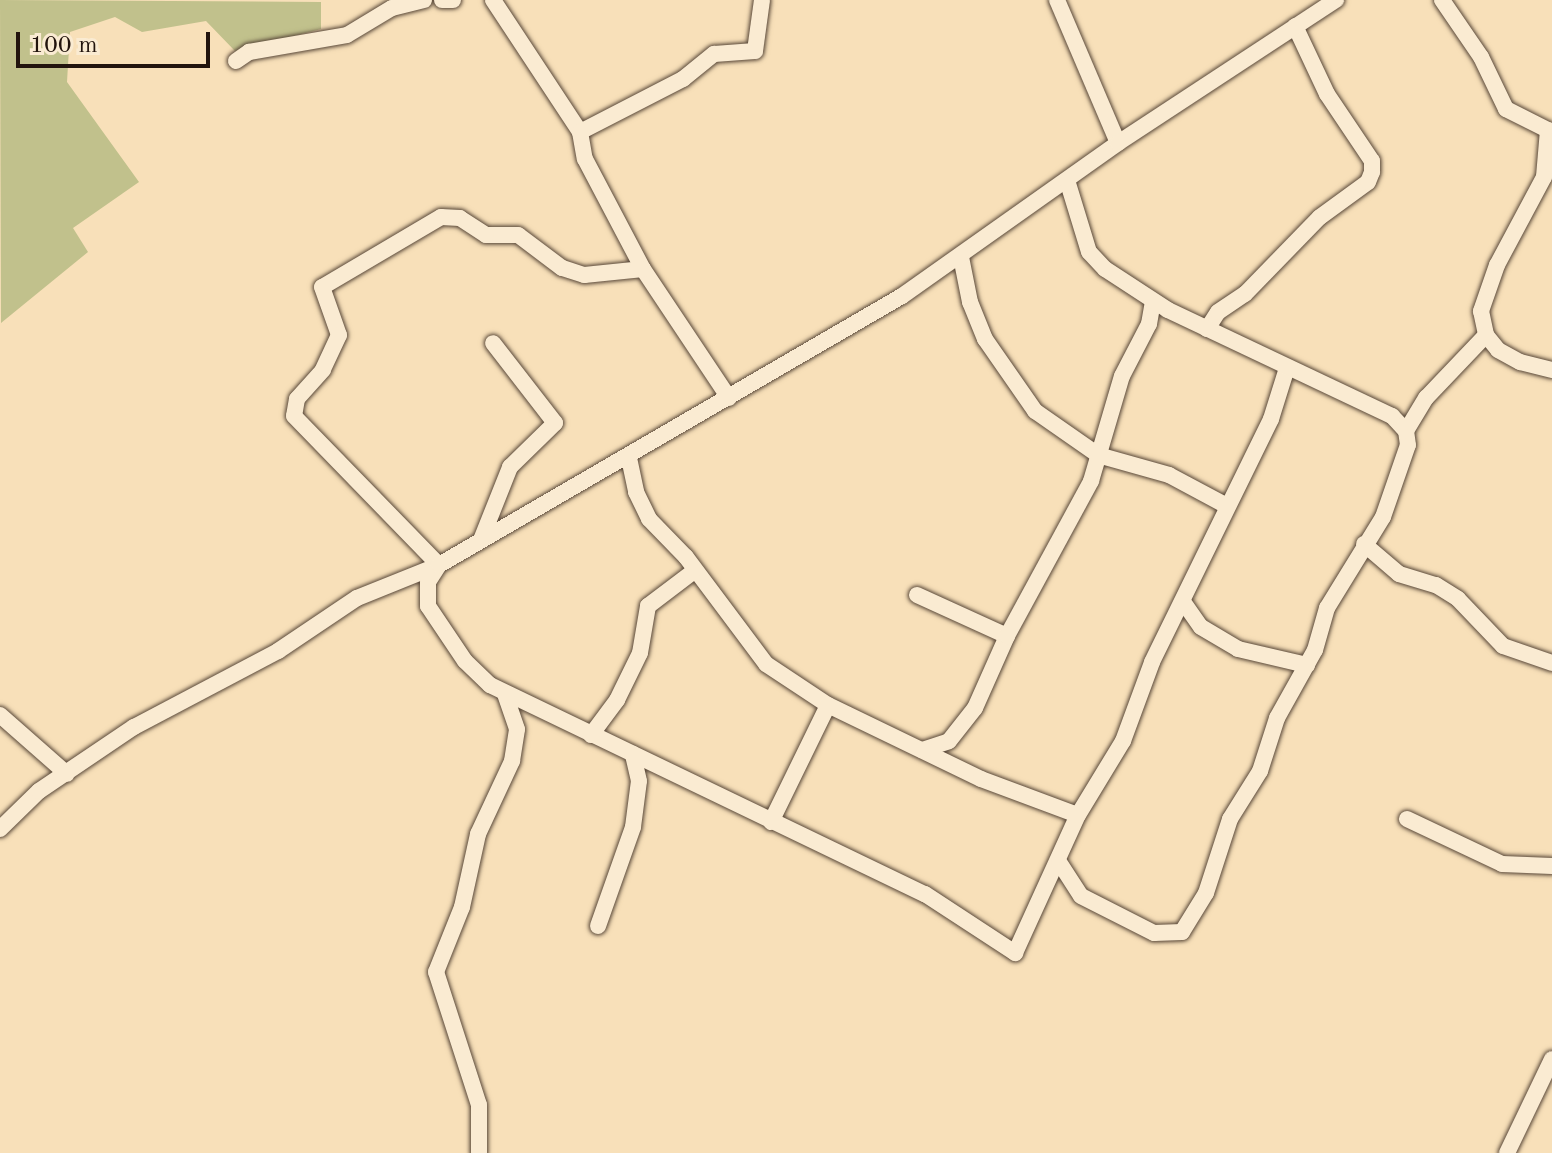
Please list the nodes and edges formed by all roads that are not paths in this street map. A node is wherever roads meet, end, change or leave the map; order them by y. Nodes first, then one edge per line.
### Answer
1 (424, 0) edge
2 (442, 0) edge
3 (453, 0) edge
4 (493, 0) edge
5 (762, 0) edge
6 (1057, 0) edge
7 (1336, 0) edge
8 (1442, 0) edge
9 (1295, 26) junction
10 (236, 61) dead end
11 (1550, 128) edge
12 (580, 132) junction
13 (1118, 143) junction
14 (1067, 180) junction
15 (961, 257) junction
16 (643, 269) junction
17 (1153, 301) junction
18 (1207, 329) junction
19 (1486, 335) junction
20 (493, 343) dead end
21 (1287, 368) junction
22 (1552, 370) edge
23 (729, 398) junction
24 (1406, 431) junction
25 (1098, 455) junction
26 (629, 458) junction
27 (1227, 506) junction
28 (481, 540) junction
29 (1364, 544) junction
30 (439, 565) junction
31 (693, 572) junction
32 (917, 595) dead end
33 (1184, 603) junction
34 (1007, 636) junction
35 (1552, 663) edge
36 (1307, 665) junction
37 (505, 694) junction
38 (828, 705) junction
39 (0, 715) edge
40 (591, 735) junction
41 (922, 750) junction
42 (633, 754) junction
43 (67, 774) junction
44 (1078, 815) junction
45 (1407, 819) dead end
46 (771, 822) junction
47 (0, 829) edge
48 (1059, 862) junction
49 (1552, 866) edge
50 (598, 926) dead end
51 (1552, 1059) edge
52 (479, 1153) edge
53 (1507, 1153) edge

1 - 10 street
2 - 3 street
4 - 12 street
5 - 12 street
6 - 13 street
7 - 9 street
8 - 11 street
9 - 13 street
9 - 18 street
11 - 19 street
12 - 16 street
13 - 14 street
14 - 15 street
14 - 17 street
15 - 23 street
15 - 25 street
16 - 23 street
16 - 30 street
17 - 18 street
17 - 25 street
18 - 21 street
19 - 22 street
19 - 24 street
20 - 28 street
21 - 24 street
21 - 27 street
23 - 26 street
24 - 29 street
25 - 27 street
25 - 34 street
26 - 28 street
26 - 31 street
27 - 33 street
28 - 30 street
29 - 35 street
29 - 36 street
30 - 37 street
30 - 43 street
31 - 38 street
31 - 40 street
32 - 34 street
33 - 36 street
33 - 44 street
34 - 41 street
36 - 48 street
37 - 40 street
37 - 52 street
38 - 41 street
38 - 46 street
39 - 43 street
40 - 42 street
41 - 44 street
42 - 46 street
42 - 50 street
43 - 47 street
44 - 48 street
45 - 49 street
46 - 48 street
51 - 53 street

